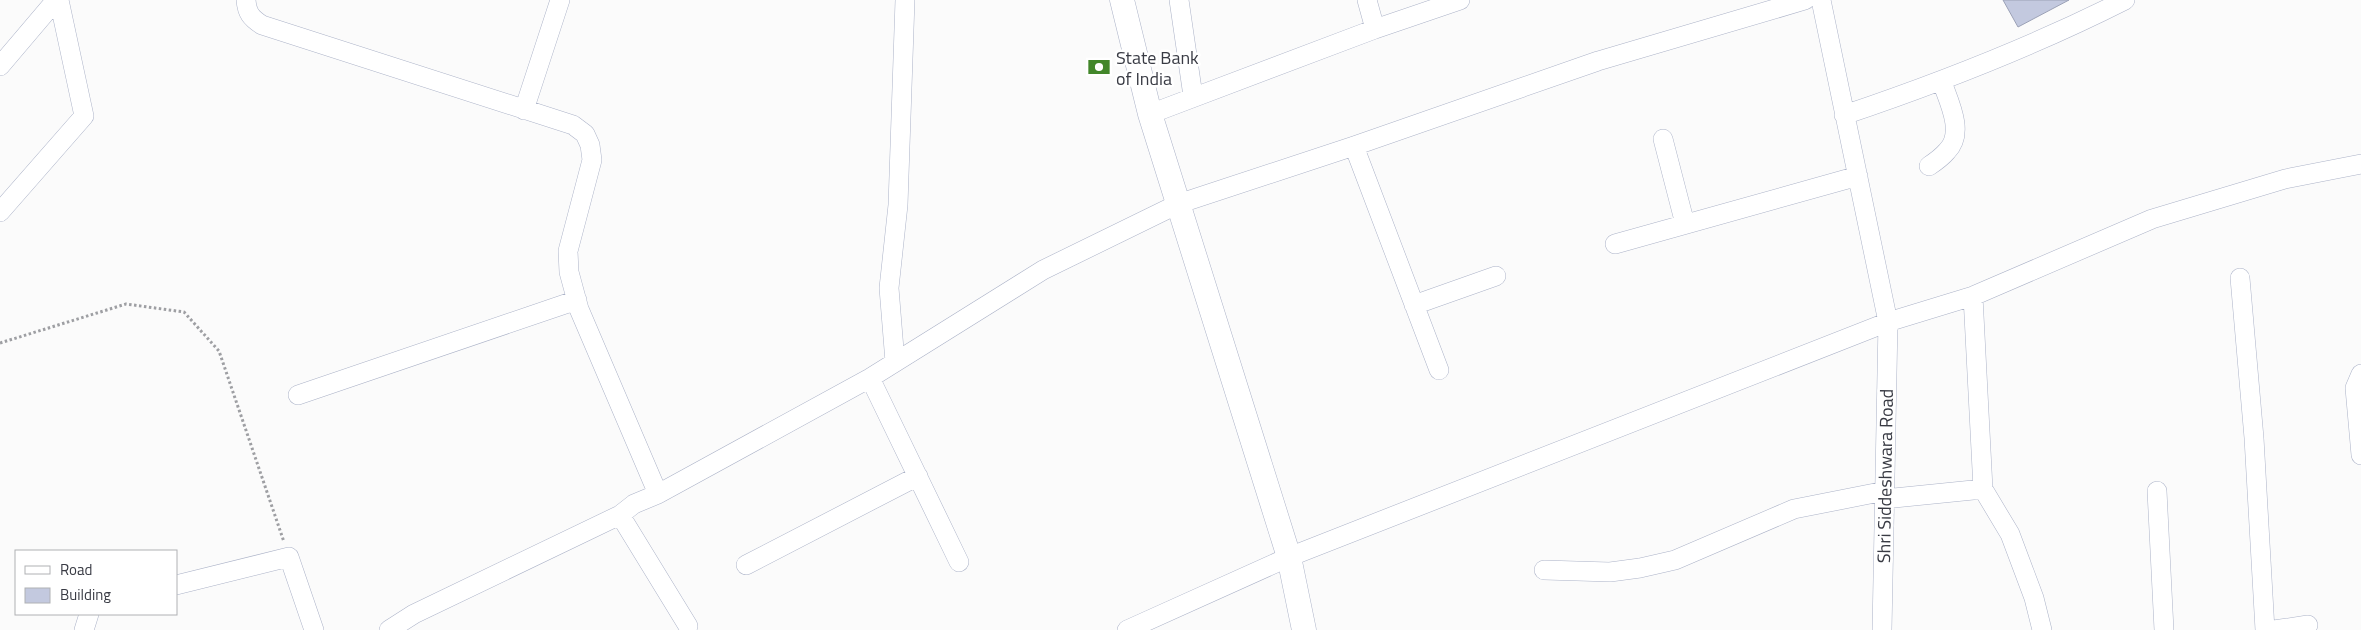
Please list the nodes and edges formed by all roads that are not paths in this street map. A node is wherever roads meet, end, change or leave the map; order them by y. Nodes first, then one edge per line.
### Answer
1 (58, 0) edge
2 (246, 0) edge
3 (560, 0) edge
4 (904, 0) edge
5 (1122, 0) edge
6 (1180, 0) edge
7 (1367, 0) edge
8 (1460, 0) edge
9 (1805, 0) edge
10 (1821, 0) edge
11 (2125, 0) edge
12 (1375, 28) junction
13 (0, 66) edge
14 (1942, 82) junction
15 (1193, 96) junction
16 (524, 110) junction
17 (1150, 114) junction
18 (1844, 115) junction
19 (1663, 139) dead end
20 (1354, 146) junction
21 (2361, 164) edge
22 (1929, 166) dead end
23 (1858, 176) junction
24 (1178, 204) junction
25 (0, 212) edge
26 (1685, 224) junction
27 (1615, 244) dead end
28 (1496, 276) dead end
29 (2240, 278) dead end
30 (1973, 296) junction
31 (577, 300) junction
32 (1414, 306) junction
33 (1888, 322) junction
34 (895, 362) junction
35 (1439, 370) dead end
36 (2361, 374) edge
37 (870, 378) junction
38 (298, 395) dead end
39 (2361, 455) edge
40 (918, 476) junction
41 (1984, 489) junction
42 (2157, 491) dead end
43 (658, 494) junction
44 (1884, 495) junction
45 (620, 515) junction
46 (1289, 557) junction
47 (959, 562) dead end
48 (746, 566) dead end
49 (1544, 570) dead end
50 (178, 585) edge
51 (90, 615) edge
52 (2308, 625) dead end
53 (688, 626) dead end
54 (84, 630) edge
55 (314, 630) edge
56 (389, 630) edge
57 (1127, 630) edge
58 (1304, 630) edge
59 (1882, 630) edge
60 (2042, 630) edge
61 (2164, 630) edge
62 (2265, 630) edge
63 (2274, 630) edge

1 - 13 street
1 - 25 street
2 - 16 street
3 - 16 street
4 - 34 street
5 - 17 main road
6 - 15 street
7 - 12 street
8 - 12 street
9 - 20 street
10 - 18 street, Shri Siddeshwara Road
11 - 14 street
12 - 15 street
14 - 18 street
14 - 22 street
15 - 17 street
16 - 31 street
17 - 24 main road
18 - 23 street, Shri Siddeshwara Road
19 - 26 street
20 - 24 street
20 - 32 street
21 - 30 street
23 - 26 street
23 - 33 street, Shri Siddeshwara Road
24 - 34 street
24 - 46 main road
26 - 27 street
28 - 32 street
29 - 62 street
30 - 33 street
30 - 41 street
31 - 38 street
31 - 43 street
32 - 35 street
33 - 44 street, Shri Siddeshwara Road
33 - 46 street
34 - 37 street
36 - 39 street
37 - 40 street
37 - 43 street
40 - 47 street
40 - 48 street
41 - 44 street
41 - 60 street
42 - 61 street
43 - 45 street
44 - 49 street
44 - 59 street, Shri Siddeshwara Road
45 - 53 street
45 - 56 street
46 - 57 street
46 - 58 main road
50 - 55 street
51 - 54 street
52 - 63 street

